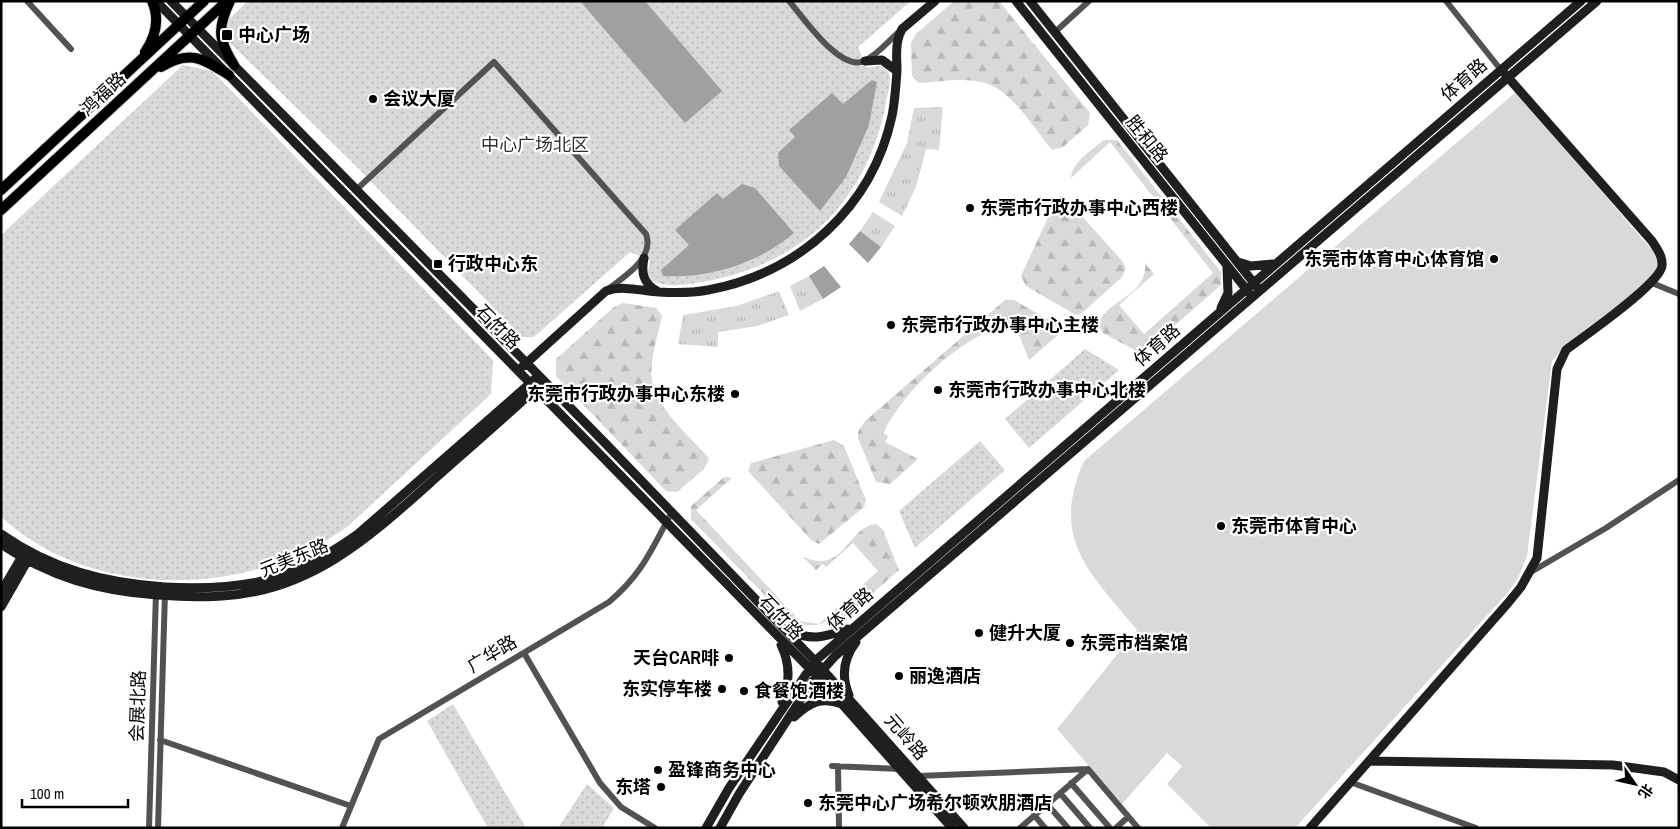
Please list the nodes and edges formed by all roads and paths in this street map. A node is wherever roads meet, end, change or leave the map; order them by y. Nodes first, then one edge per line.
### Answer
1 (27, 1) edge
2 (154, 1) edge
3 (171, 1) edge
4 (204, 1) edge
5 (228, 1) edge
6 (789, 1) edge
7 (935, 1) edge
8 (1016, 1) edge
9 (1030, 1) edge
10 (1089, 1) edge
11 (1446, 1) edge
12 (1581, 1) edge
13 (1597, 1) edge
14 (183, 21) junction
15 (902, 29) junction
16 (193, 32) junction
17 (1055, 32) junction
18 (71, 49) dead end
19 (865, 60) junction
20 (135, 65) junction
21 (234, 65) junction
22 (1501, 70) junction
23 (897, 71) junction
24 (229, 75) junction
25 (146, 76) junction
26 (1508, 78) junction
27 (357, 189) junction
28 (1, 190) edge
29 (1, 210) edge
30 (644, 258) junction
31 (1235, 258) junction
32 (1282, 258) junction
33 (1226, 265) junction
34 (1652, 283) junction
35 (1250, 286) junction
36 (606, 291) junction
37 (660, 292) junction
38 (1257, 294) junction
39 (1679, 294) edge
40 (1215, 317) junction
41 (526, 363) junction
42 (518, 371) junction
43 (541, 378) junction
44 (533, 386) junction
45 (1679, 480) edge
46 (672, 512) junction
47 (666, 523) junction
48 (1, 534) edge
49 (1, 544) edge
50 (26, 556) junction
51 (1531, 572) junction
52 (161, 591) junction
53 (1, 592) edge
54 (1, 608) edge
55 (855, 626) junction
56 (780, 632) junction
57 (862, 634) junction
58 (524, 653) junction
59 (815, 661) junction
60 (810, 669) junction
61 (820, 672) junction
62 (848, 703) junction
63 (775, 719) junction
64 (784, 725) junction
65 (160, 740) junction
66 (1370, 761) junction
67 (901, 769) junction
68 (1088, 769) junction
69 (918, 776) junction
70 (1679, 780) edge
71 (1350, 782) junction
72 (1071, 783) junction
73 (1060, 793) junction
74 (1047, 804) junction
75 (351, 806) junction
76 (1034, 815) junction
77 (1128, 817) junction
78 (839, 820) junction
79 (149, 828) edge
80 (158, 828) edge
81 (342, 828) edge
82 (655, 828) edge
83 (706, 828) edge
84 (720, 828) edge
85 (840, 828) edge
86 (846, 828) edge
87 (952, 828) edge
88 (964, 828) edge
89 (1021, 828) edge
90 (1045, 828) edge
91 (1068, 828) edge
92 (1090, 828) edge
93 (1110, 828) edge
94 (1116, 828) edge
95 (1138, 828) edge
96 (1310, 828) edge
97 (1476, 828) edge

1 - 18 street
2 - 14 street, 石竹路
2 - 20 main road
3 - 14 street, 石竹路
4 - 14 main road, 鸿福路
5 - 16 main road, 鸿福路
5 - 21 main road
6 - 19 street
7 - 15 street
8 - 33 street, 胜和路
9 - 17 street, 胜和路
10 - 17 street
11 - 22 street
12 - 22 street, 体育路
13 - 26 street, 体育路
14 - 16 street, 石竹路
14 - 20 main road, 鸿福路
15 - 19 street
15 - 23 street
16 - 21 street, 石竹路
16 - 24 street, 石竹路
16 - 25 main road, 鸿福路
17 - 31 street, 胜和路
19 - 23 street
20 - 28 main road, 鸿福路
21 - 27 street, 石竹路
22 - 26 street
22 - 32 street, 体育路
23 - 37 street
24 - 25 main road
24 - 42 street, 石竹路
25 - 29 main road, 鸿福路
26 - 34 street
26 - 38 street, 体育路
27 - 30 street
27 - 41 street, 石竹路
30 - 36 street
30 - 37 street
31 - 32 street
31 - 35 street, 胜和路
32 - 35 street, 体育路
33 - 35 street, 胜和路
33 - 40 street
34 - 39 street
34 - 51 street
35 - 38 street, 胜和路
35 - 40 street, 体育路
36 - 37 street
36 - 41 street
38 - 57 street, 体育路
40 - 55 street, 体育路
41 - 42 street
41 - 43 street, 石竹路
42 - 44 street, 石竹路
43 - 44 street, 元美东路
43 - 46 street, 石竹路
44 - 47 street, 石竹路
44 - 52 street, 元美东路
45 - 51 street
46 - 47 street, 广华路
46 - 56 street, 石竹路
47 - 56 street, 石竹路
47 - 58 street, 广华路
48 - 50 street, 元美东路
49 - 50 street, 元美东路
50 - 52 street, 元美东路
50 - 53 street
50 - 54 street
51 - 66 street
52 - 65 street, 会展北路
52 - 79 street, 会展北路
55 - 56 street
55 - 59 street, 体育路
56 - 59 street, 石竹路
56 - 60 street, 石竹路
56 - 63 street
57 - 61 street, 体育路
57 - 62 street
58 - 75 street, 广华路
58 - 82 street
59 - 60 street, 体育路
59 - 61 street, 石竹路
60 - 61 street, 石竹路
60 - 63 street, 体育路
61 - 62 street, 元岭路
61 - 64 street, 体育路
62 - 64 street
62 - 67 street, 元岭路
62 - 69 street, 元岭路
63 - 83 street, 体育路
64 - 84 street, 体育路
65 - 75 street
65 - 80 street, 会展北路
66 - 70 street
66 - 71 street
67 - 78 street
67 - 87 street, 元岭路
68 - 69 street
68 - 72 street
68 - 77 street
69 - 88 street, 元岭路
71 - 96 street
71 - 97 street
72 - 73 street
72 - 93 street
73 - 74 street
73 - 92 street
74 - 76 street
74 - 91 street
75 - 81 street, 广华路
76 - 89 street
76 - 90 street
77 - 94 street
77 - 95 street
78 - 85 street
78 - 86 street

